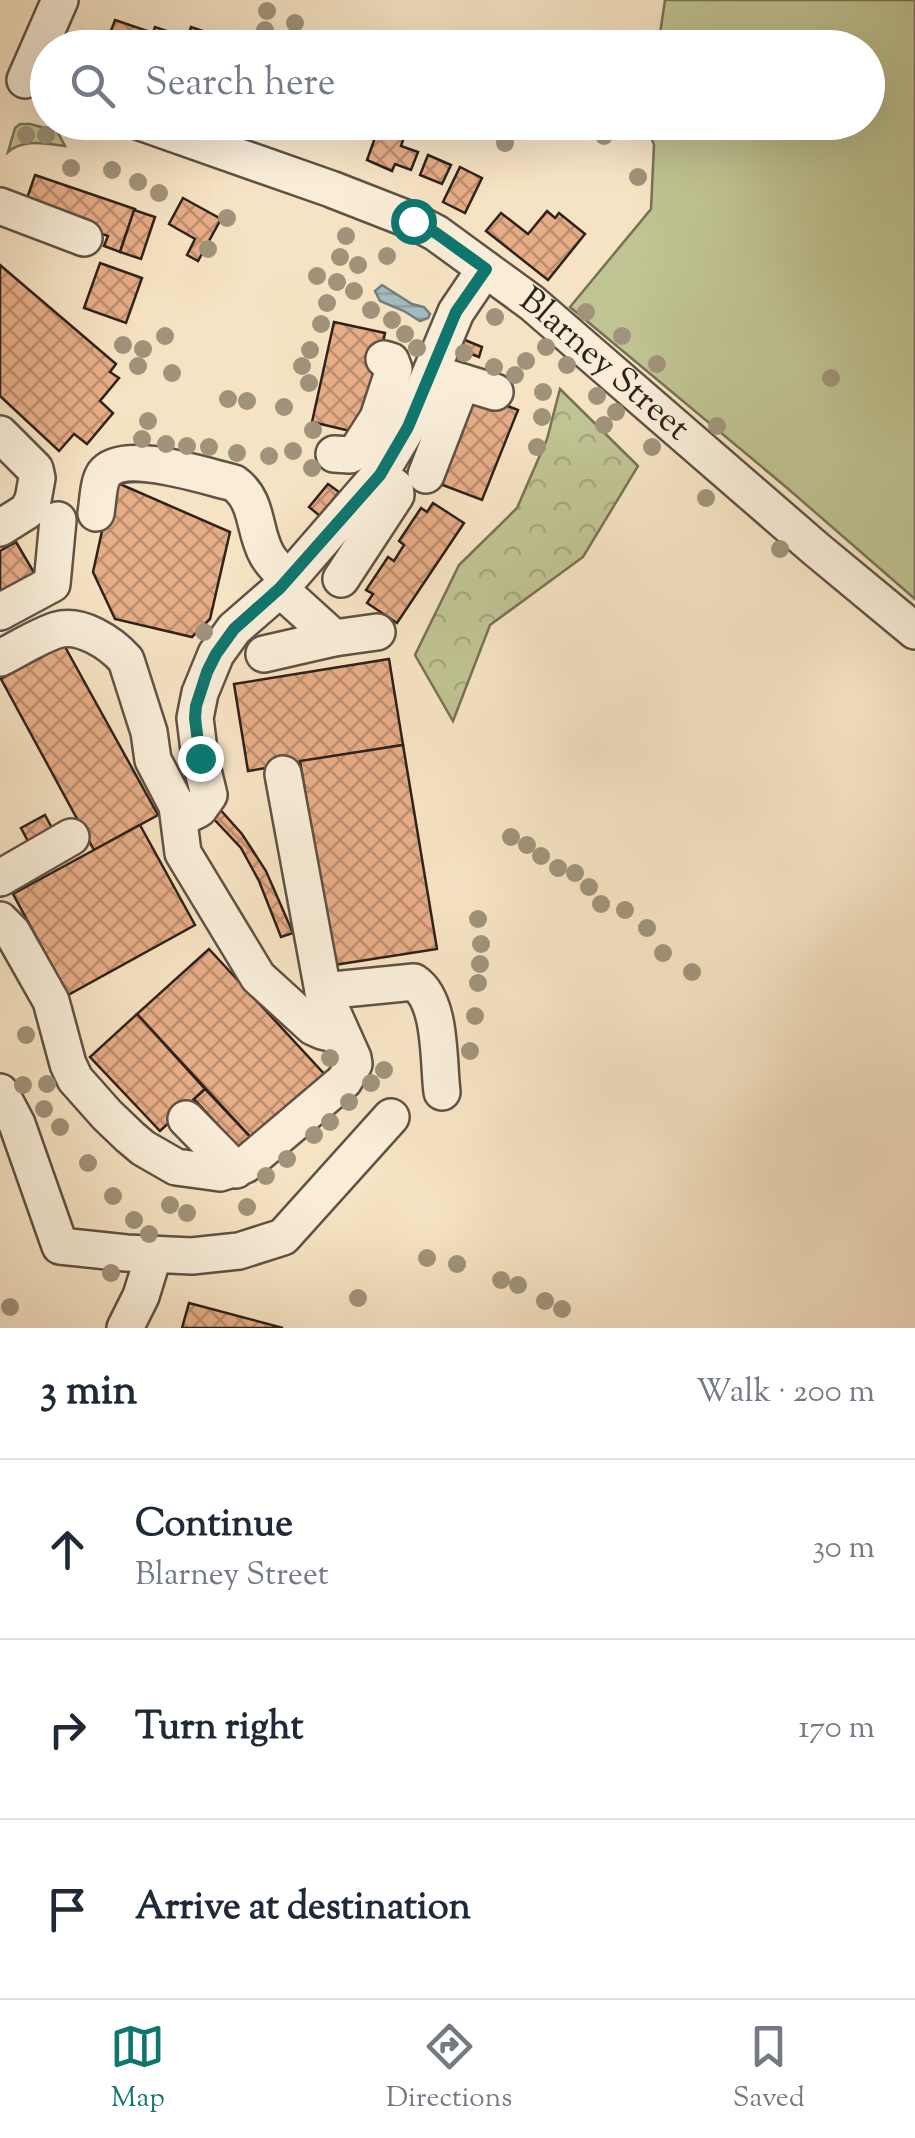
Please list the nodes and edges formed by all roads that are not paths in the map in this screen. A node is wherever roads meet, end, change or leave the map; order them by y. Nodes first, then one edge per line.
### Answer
1 (60, 0) edge
2 (47, 30) edge
3 (192, 140) edge
4 (0, 206) edge
5 (84, 238) dead end
6 (486, 269) junction
7 (384, 359) dead end
8 (463, 382) junction
9 (393, 422) junction
10 (0, 434) edge
11 (334, 454) dead end
12 (380, 475) junction
13 (426, 475) dead end
14 (96, 513) dead end
15 (58, 520) dead end
16 (0, 528) edge
17 (340, 579) dead end
18 (284, 584) junction
19 (0, 612) edge
20 (377, 632) dead end
21 (915, 632) edge
22 (334, 638) junction
23 (264, 654) dead end
24 (0, 658) edge
25 (283, 774) dead end
26 (177, 806) junction
27 (71, 837) dead end
28 (0, 878) edge
29 (0, 920) edge
30 (323, 991) junction
31 (342, 1036) junction
32 (442, 1092) dead end
33 (1, 1097) edge
34 (391, 1117) dead end
35 (186, 1119) dead end
36 (236, 1170) junction
37 (154, 1254) junction
38 (125, 1328) edge

1 - 2 street
3 - 6 street, Blarney Street
4 - 5 street
6 - 8 street
6 - 21 street, Blarney Street
7 - 9 street
8 - 9 street
8 - 13 street
9 - 11 street
9 - 12 street
10 - 16 street
12 - 17 street
12 - 18 street
14 - 18 street
15 - 19 street
18 - 22 street
18 - 26 street
20 - 22 street
22 - 23 street
24 - 26 street
25 - 30 street
26 - 31 street
27 - 28 street
29 - 36 street
30 - 31 street
30 - 32 street
31 - 36 street
33 - 37 street
34 - 37 street
35 - 36 street
37 - 38 street

